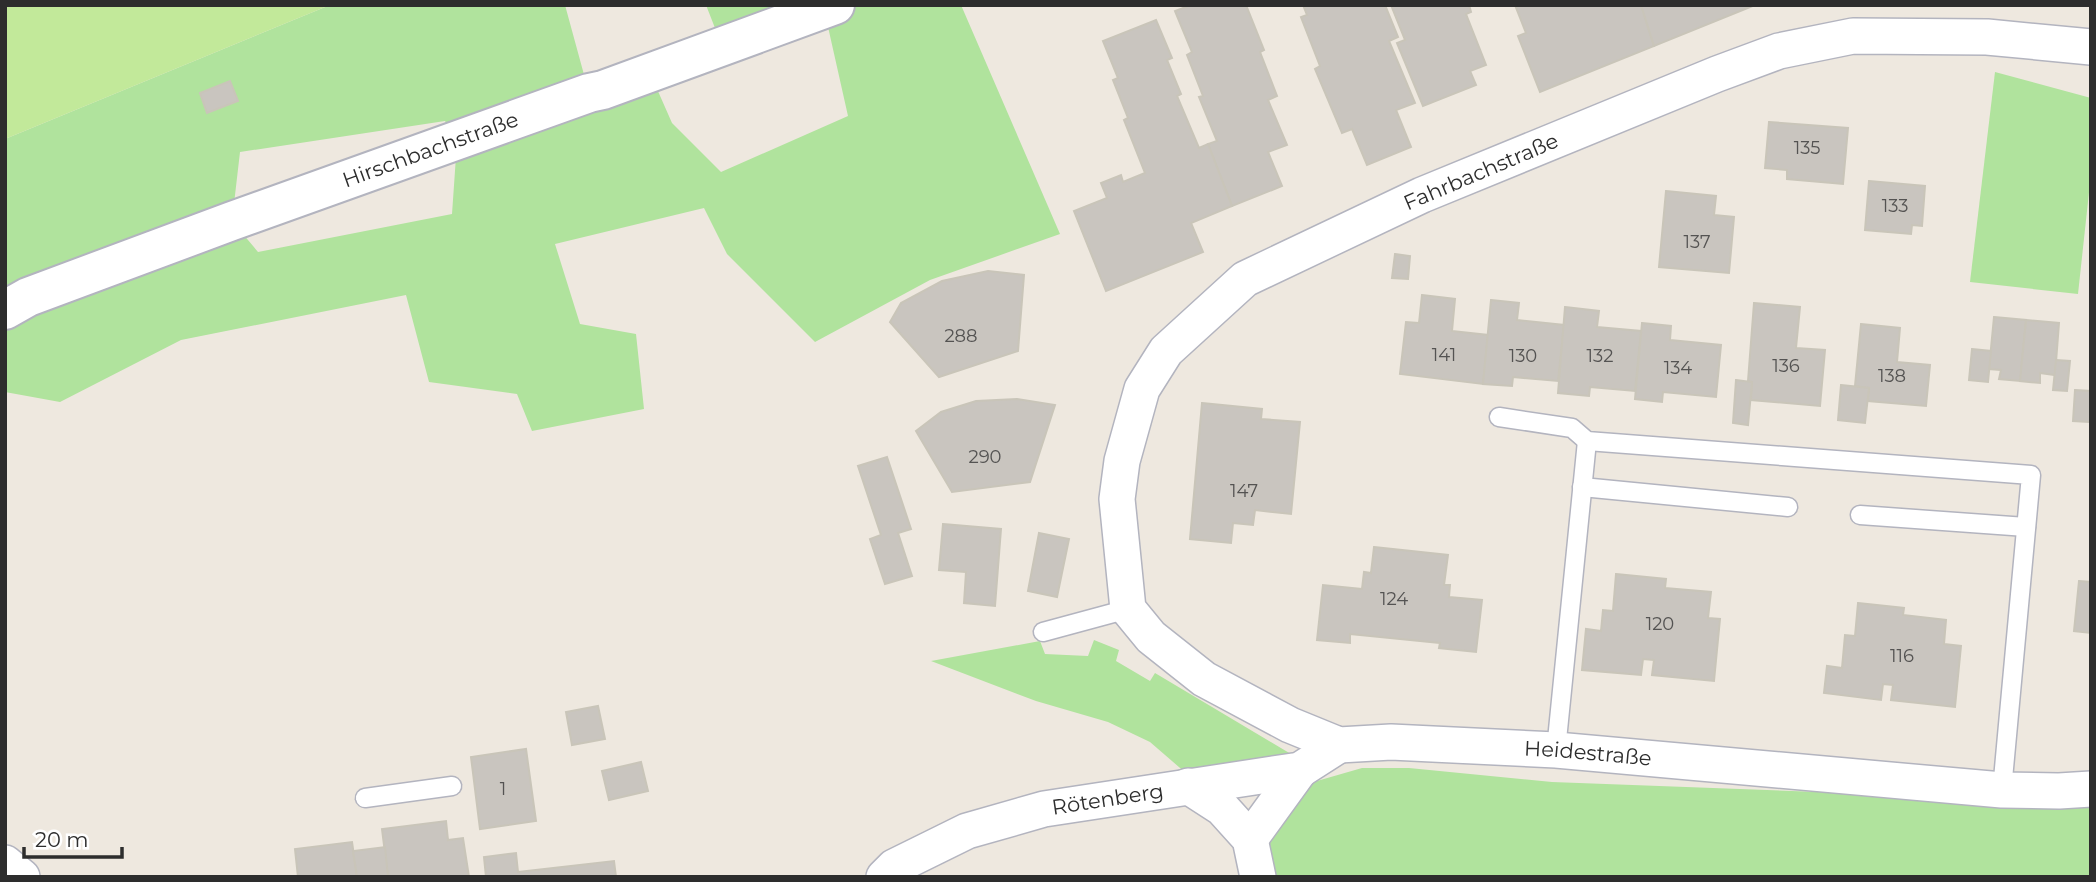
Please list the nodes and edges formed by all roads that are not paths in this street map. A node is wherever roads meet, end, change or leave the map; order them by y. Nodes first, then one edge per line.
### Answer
1 (835, 5) edge
2 (2091, 47) edge
3 (16, 303) edge
4 (1499, 416) dead end
5 (1587, 441) junction
6 (1582, 487) junction
7 (1788, 507) dead end
8 (1860, 515) dead end
9 (2026, 527) junction
10 (1128, 609) junction
11 (1043, 632) dead end
12 (1339, 745) junction
13 (1556, 750) junction
14 (1300, 771) junction
15 (453, 786) dead end
16 (1188, 786) junction
17 (2091, 789) edge
18 (2003, 790) junction
19 (365, 798) dead end
20 (1250, 839) junction
21 (5, 863) edge
22 (22, 877) edge
23 (884, 877) edge
24 (1258, 877) edge

1 - 3 street, Hirschbachstraße
2 - 10 street, Fahrbachstraße
4 - 5 lane
5 - 6 lane
5 - 9 lane
6 - 7 lane
6 - 13 lane
8 - 9 lane
9 - 18 lane
10 - 11 lane
10 - 12 street, Heidestraße
12 - 13 street, Heidestraße
12 - 14 street, Rötenberg
13 - 18 street, Heidestraße
14 - 16 street, Rötenberg
14 - 20 street
15 - 19 lane
16 - 20 street
16 - 23 street, Rötenberg
17 - 18 street, Heidestraße
20 - 24 street
21 - 22 street

